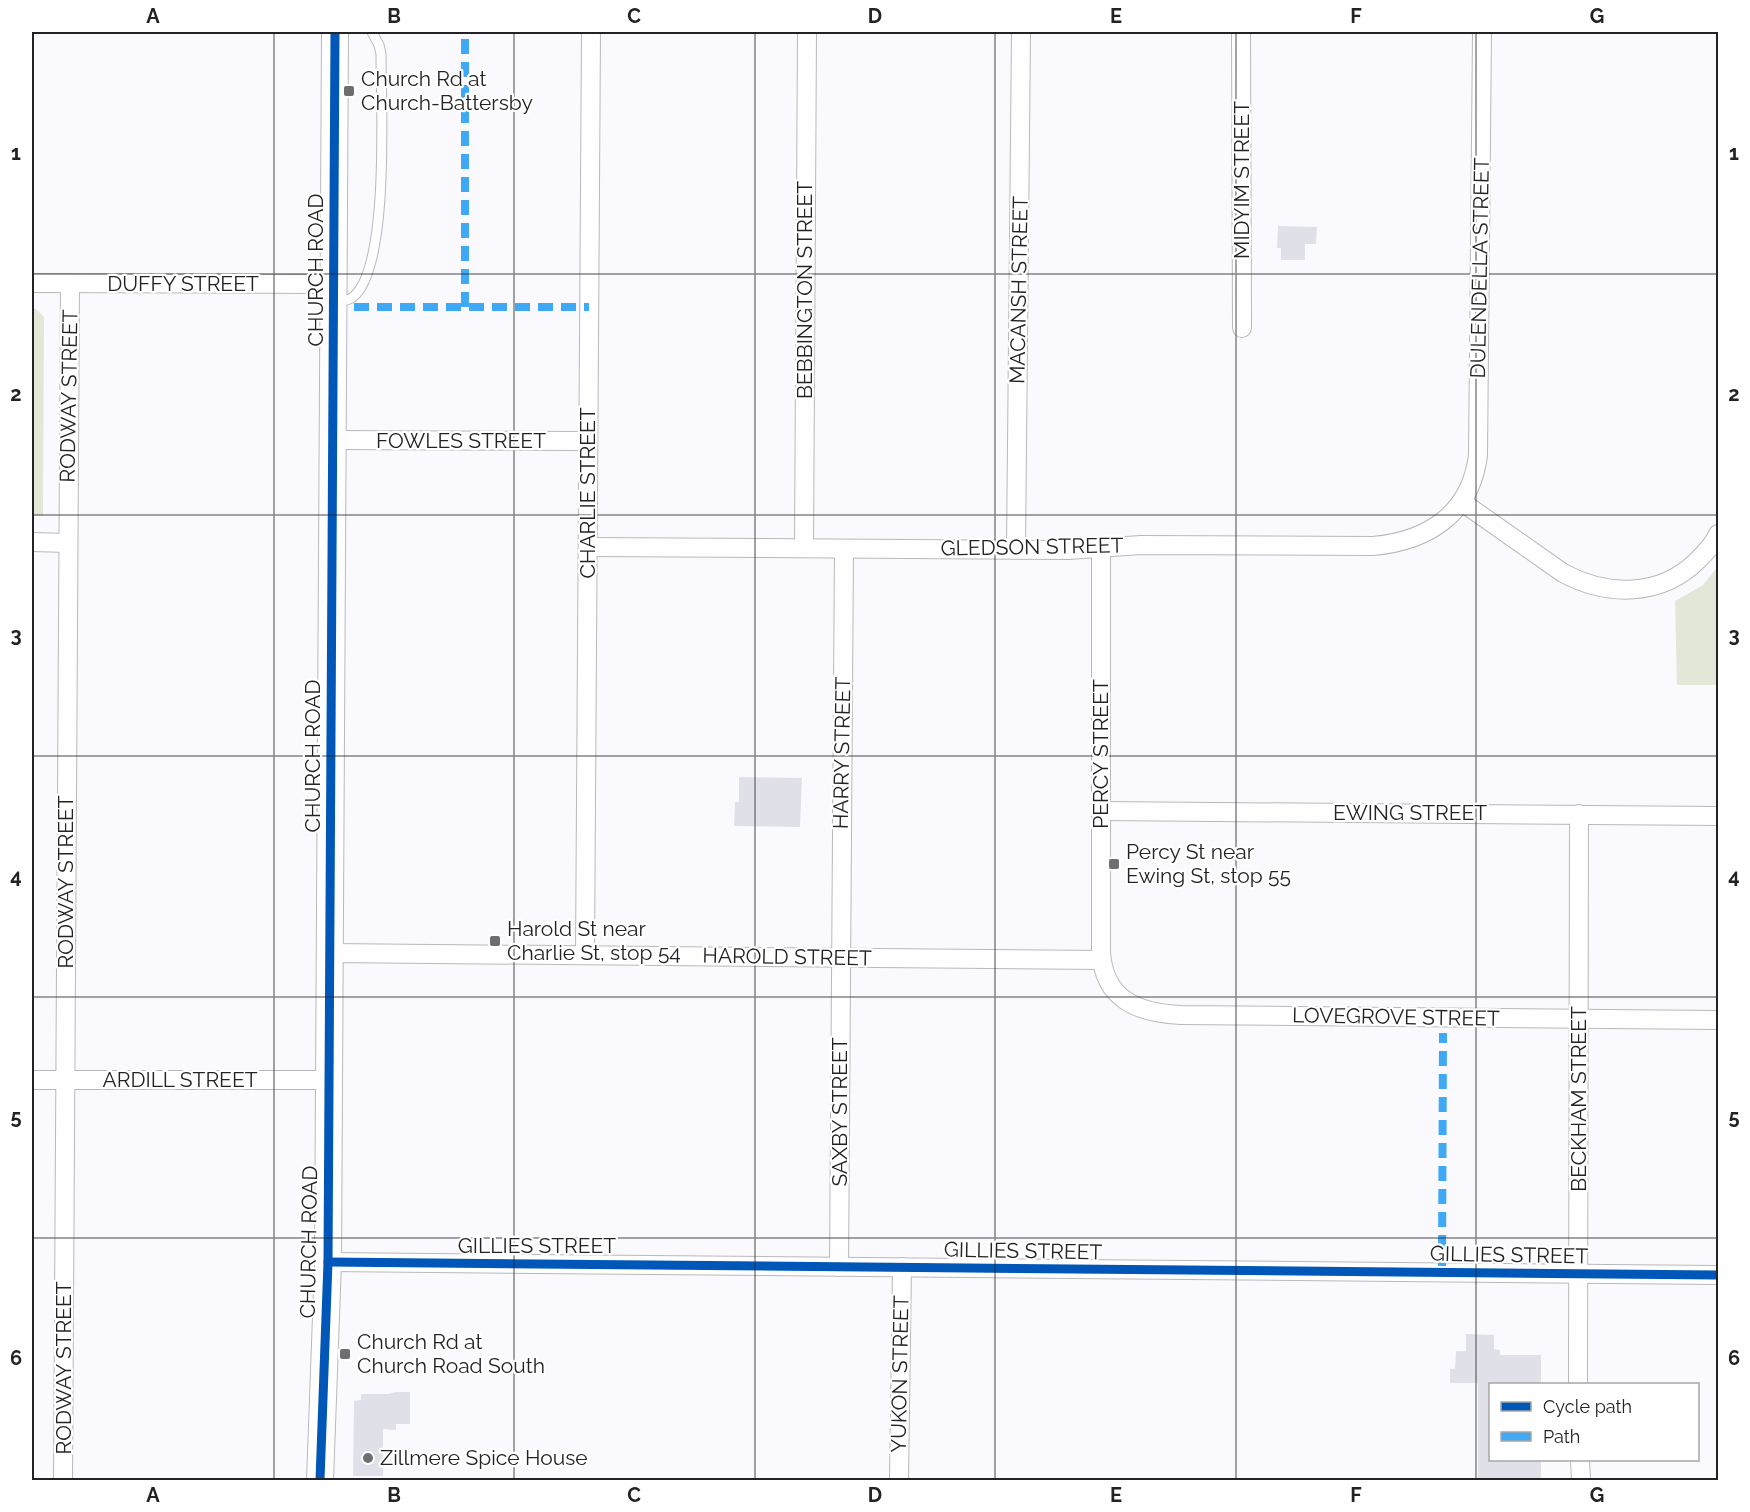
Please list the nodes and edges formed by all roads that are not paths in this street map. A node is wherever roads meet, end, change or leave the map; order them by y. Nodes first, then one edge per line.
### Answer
1 (336, 32) edge
2 (372, 32) edge
3 (591, 32) edge
4 (807, 32) edge
5 (1021, 32) edge
6 (1241, 32) edge
7 (1482, 32) edge
8 (32, 283) edge
9 (70, 284) junction
10 (334, 293) junction
11 (1242, 328) dead end
12 (333, 440) junction
13 (588, 441) junction
14 (1462, 502) junction
15 (1719, 534) edge
16 (32, 542) edge
17 (68, 543) junction
18 (588, 547) junction
19 (804, 548) junction
20 (1101, 548) junction
21 (844, 549) junction
22 (1016, 549) junction
23 (1101, 811) junction
24 (1579, 814) junction
25 (1719, 816) edge
26 (330, 953) junction
27 (585, 955) junction
28 (840, 958) junction
29 (1101, 960) junction
30 (1580, 1019) junction
31 (1719, 1020) edge
32 (32, 1080) edge
33 (66, 1080) junction
34 (328, 1080) junction
35 (328, 1262) junction
36 (839, 1267) junction
37 (902, 1268) junction
38 (1578, 1274) junction
39 (1719, 1275) edge
40 (1578, 1383) edge
41 (1580, 1461) edge
42 (325, 1475) edge
43 (63, 1480) edge
44 (899, 1480) edge
45 (1581, 1480) edge

1 - 10 street, CHURCH ROAD
2 - 10 lane
3 - 13 street, CHARLIE STREET
4 - 19 street, BEBBINGTON STREET
5 - 22 street, MACANSH STREET
6 - 11 street, MIDYIM STREET
7 - 14 street, DULENDELLA STREET
8 - 9 street, DUFFY STREET
9 - 10 street, DUFFY STREET
9 - 17 street, RODWAY STREET
10 - 12 street, CHURCH ROAD
12 - 13 street, FOWLES STREET
12 - 26 street, CHURCH ROAD
13 - 18 street, CHARLIE STREET
14 - 15 street
14 - 20 street, GLEDSON STREET
16 - 17 street
17 - 33 street, RODWAY STREET
18 - 19 street, GLEDSON STREET
18 - 27 street, CHARLIE STREET
19 - 21 street, GLEDSON STREET
20 - 22 street, GLEDSON STREET
20 - 23 street, PERCY STREET
21 - 22 street, GLEDSON STREET
21 - 28 street, HARRY STREET
23 - 24 street, EWING STREET
23 - 29 street, PERCY STREET
24 - 25 street, EWING STREET
24 - 30 street, BECKHAM STREET
26 - 27 street, HAROLD STREET
26 - 34 street, CHURCH ROAD
27 - 28 street, HAROLD STREET
28 - 29 street, HAROLD STREET
28 - 36 street, SAXBY STREET
29 - 30 street, LOVEGROVE STREET
30 - 31 street, LOVEGROVE STREET
30 - 38 street, BECKHAM STREET
32 - 33 street, ARDILL STREET
33 - 34 street, ARDILL STREET
33 - 43 street, RODWAY STREET
34 - 35 street, CHURCH ROAD
35 - 36 street, GILLIES STREET
35 - 42 street, CHURCH ROAD
36 - 37 street, GILLIES STREET
37 - 38 street, GILLIES STREET
37 - 44 street, YUKON STREET
38 - 39 street, GILLIES STREET
38 - 40 street, BECKHAM STREET
41 - 45 street

